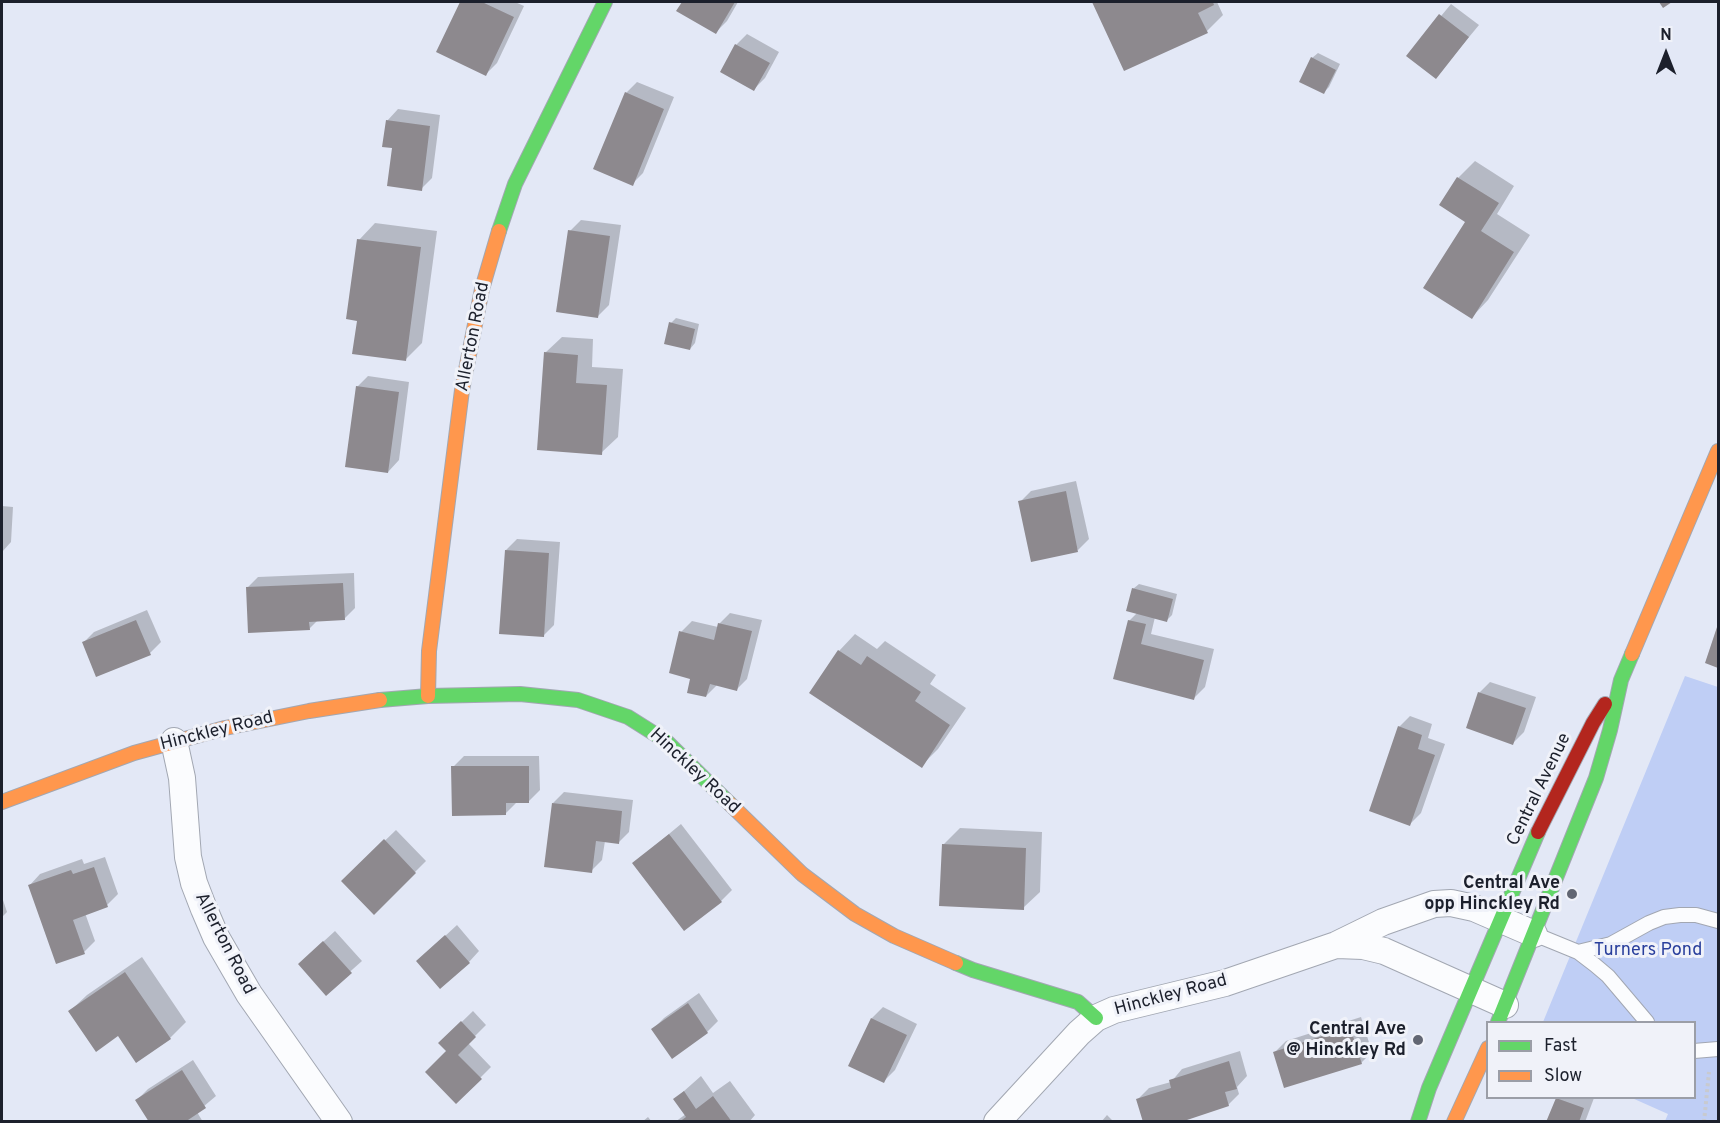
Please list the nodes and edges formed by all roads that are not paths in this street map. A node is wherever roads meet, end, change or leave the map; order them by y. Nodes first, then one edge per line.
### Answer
1 (605, 2) edge
2 (1719, 451) edge
3 (1621, 680) junction
4 (428, 696) junction
5 (174, 741) junction
6 (2, 802) edge
7 (1500, 920) junction
8 (1719, 921) edge
9 (1534, 934) junction
10 (1336, 945) junction
11 (1578, 952) junction
12 (1470, 990) junction
13 (1501, 1014) edge
14 (1096, 1018) junction
15 (1645, 1021) edge
16 (1714, 1050) edge
17 (1696, 1051) edge
18 (1486, 1052) edge
19 (339, 1122) edge
20 (997, 1122) edge
21 (1418, 1122) edge
22 (1454, 1122) edge

1 - 4 street, Allerton Road
2 - 3 street, Central Avenue
3 - 7 street, Central Avenue
3 - 9 street, Central Avenue
4 - 5 street, Hinckley Road
4 - 14 street, Hinckley Road
5 - 6 street, Hinckley Road
5 - 19 street, Allerton Road
7 - 9 street, Hinckley Road
7 - 10 street, Hinckley Road
7 - 12 street, Central Avenue
8 - 11 lane
9 - 11 lane
9 - 13 street, Central Avenue
10 - 12 street, Hinckley Road
10 - 14 street, Hinckley Road
11 - 15 lane
12 - 13 street, Hinckley Road
12 - 21 street, Central Avenue
14 - 20 street
16 - 17 lane
18 - 22 street

